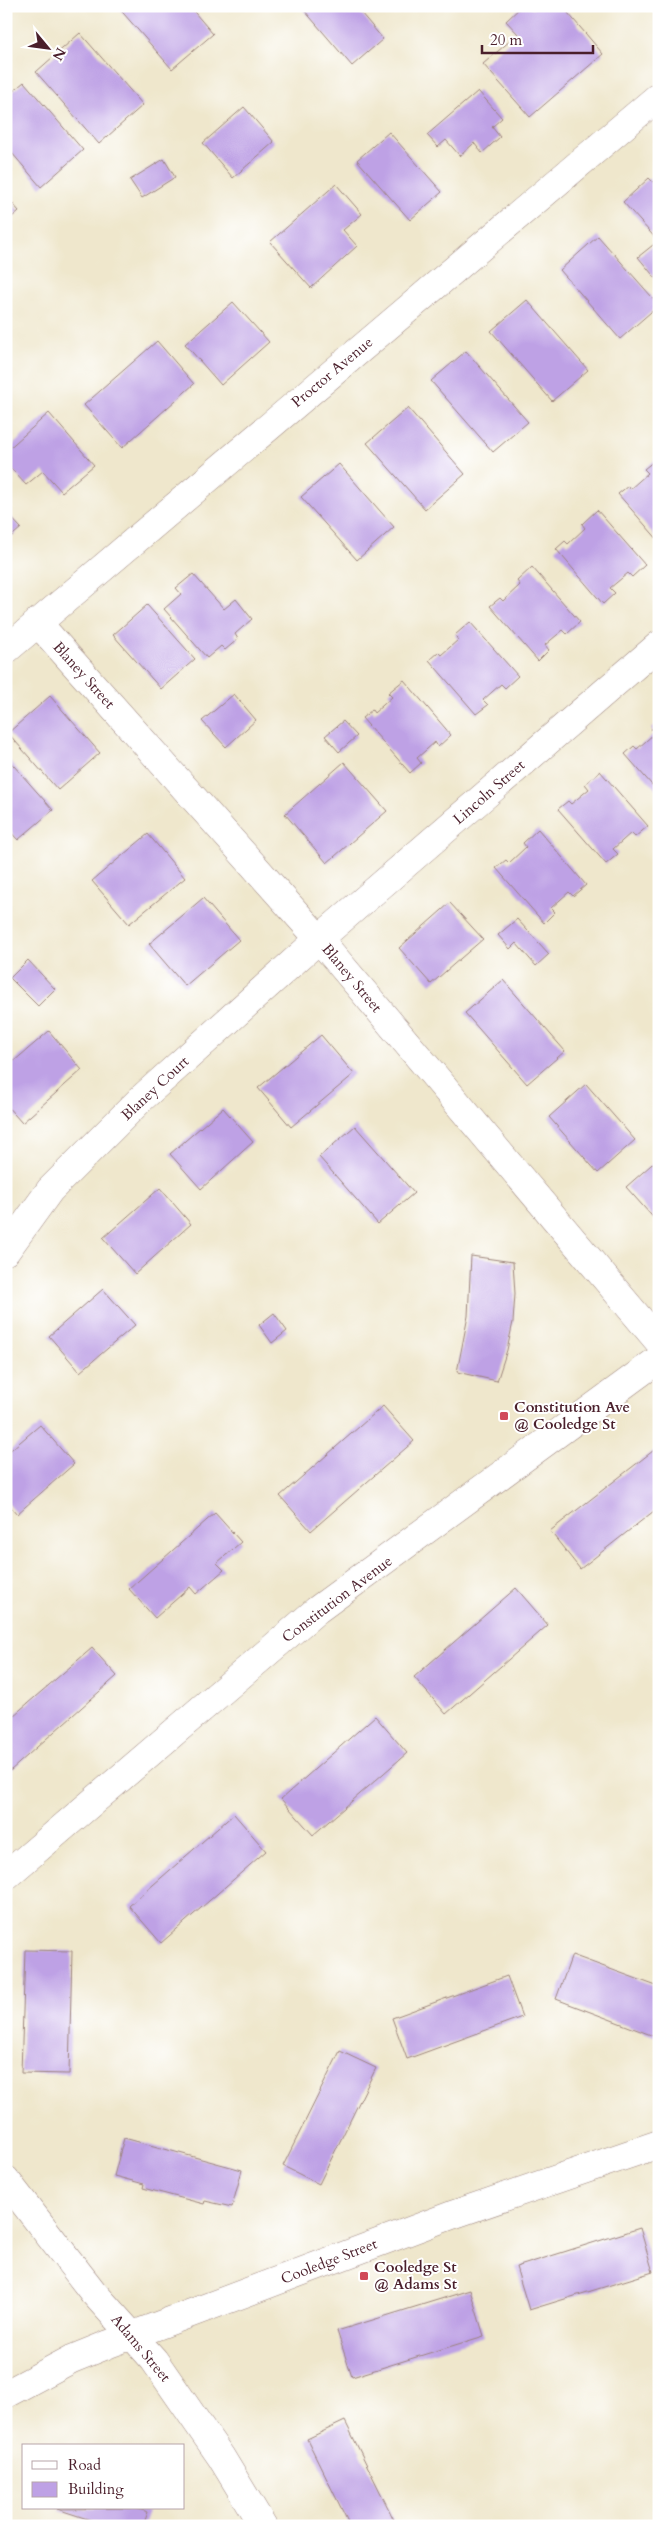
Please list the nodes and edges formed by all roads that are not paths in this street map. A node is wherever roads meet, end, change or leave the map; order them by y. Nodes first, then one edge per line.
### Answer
1 (659, 96) edge
2 (37, 622) junction
3 (659, 645) edge
4 (6, 650) edge
5 (318, 939) junction
6 (6, 1250) edge
7 (659, 1342) edge
8 (659, 1359) edge
9 (6, 1876) edge
10 (659, 2144) edge
11 (6, 2180) edge
12 (131, 2336) junction
13 (6, 2394) edge
14 (254, 2522) edge

1 - 2 street, Proctor Avenue
2 - 4 street, Proctor Avenue
2 - 5 street, Blaney Street
3 - 5 street, Lincoln Street
5 - 6 street, Blaney Court
5 - 7 street, Blaney Street
8 - 9 street, Constitution Avenue
10 - 12 street, Cooledge Street
11 - 12 street, Adams Street
12 - 13 street, Cooledge Street
12 - 14 street, Adams Street

